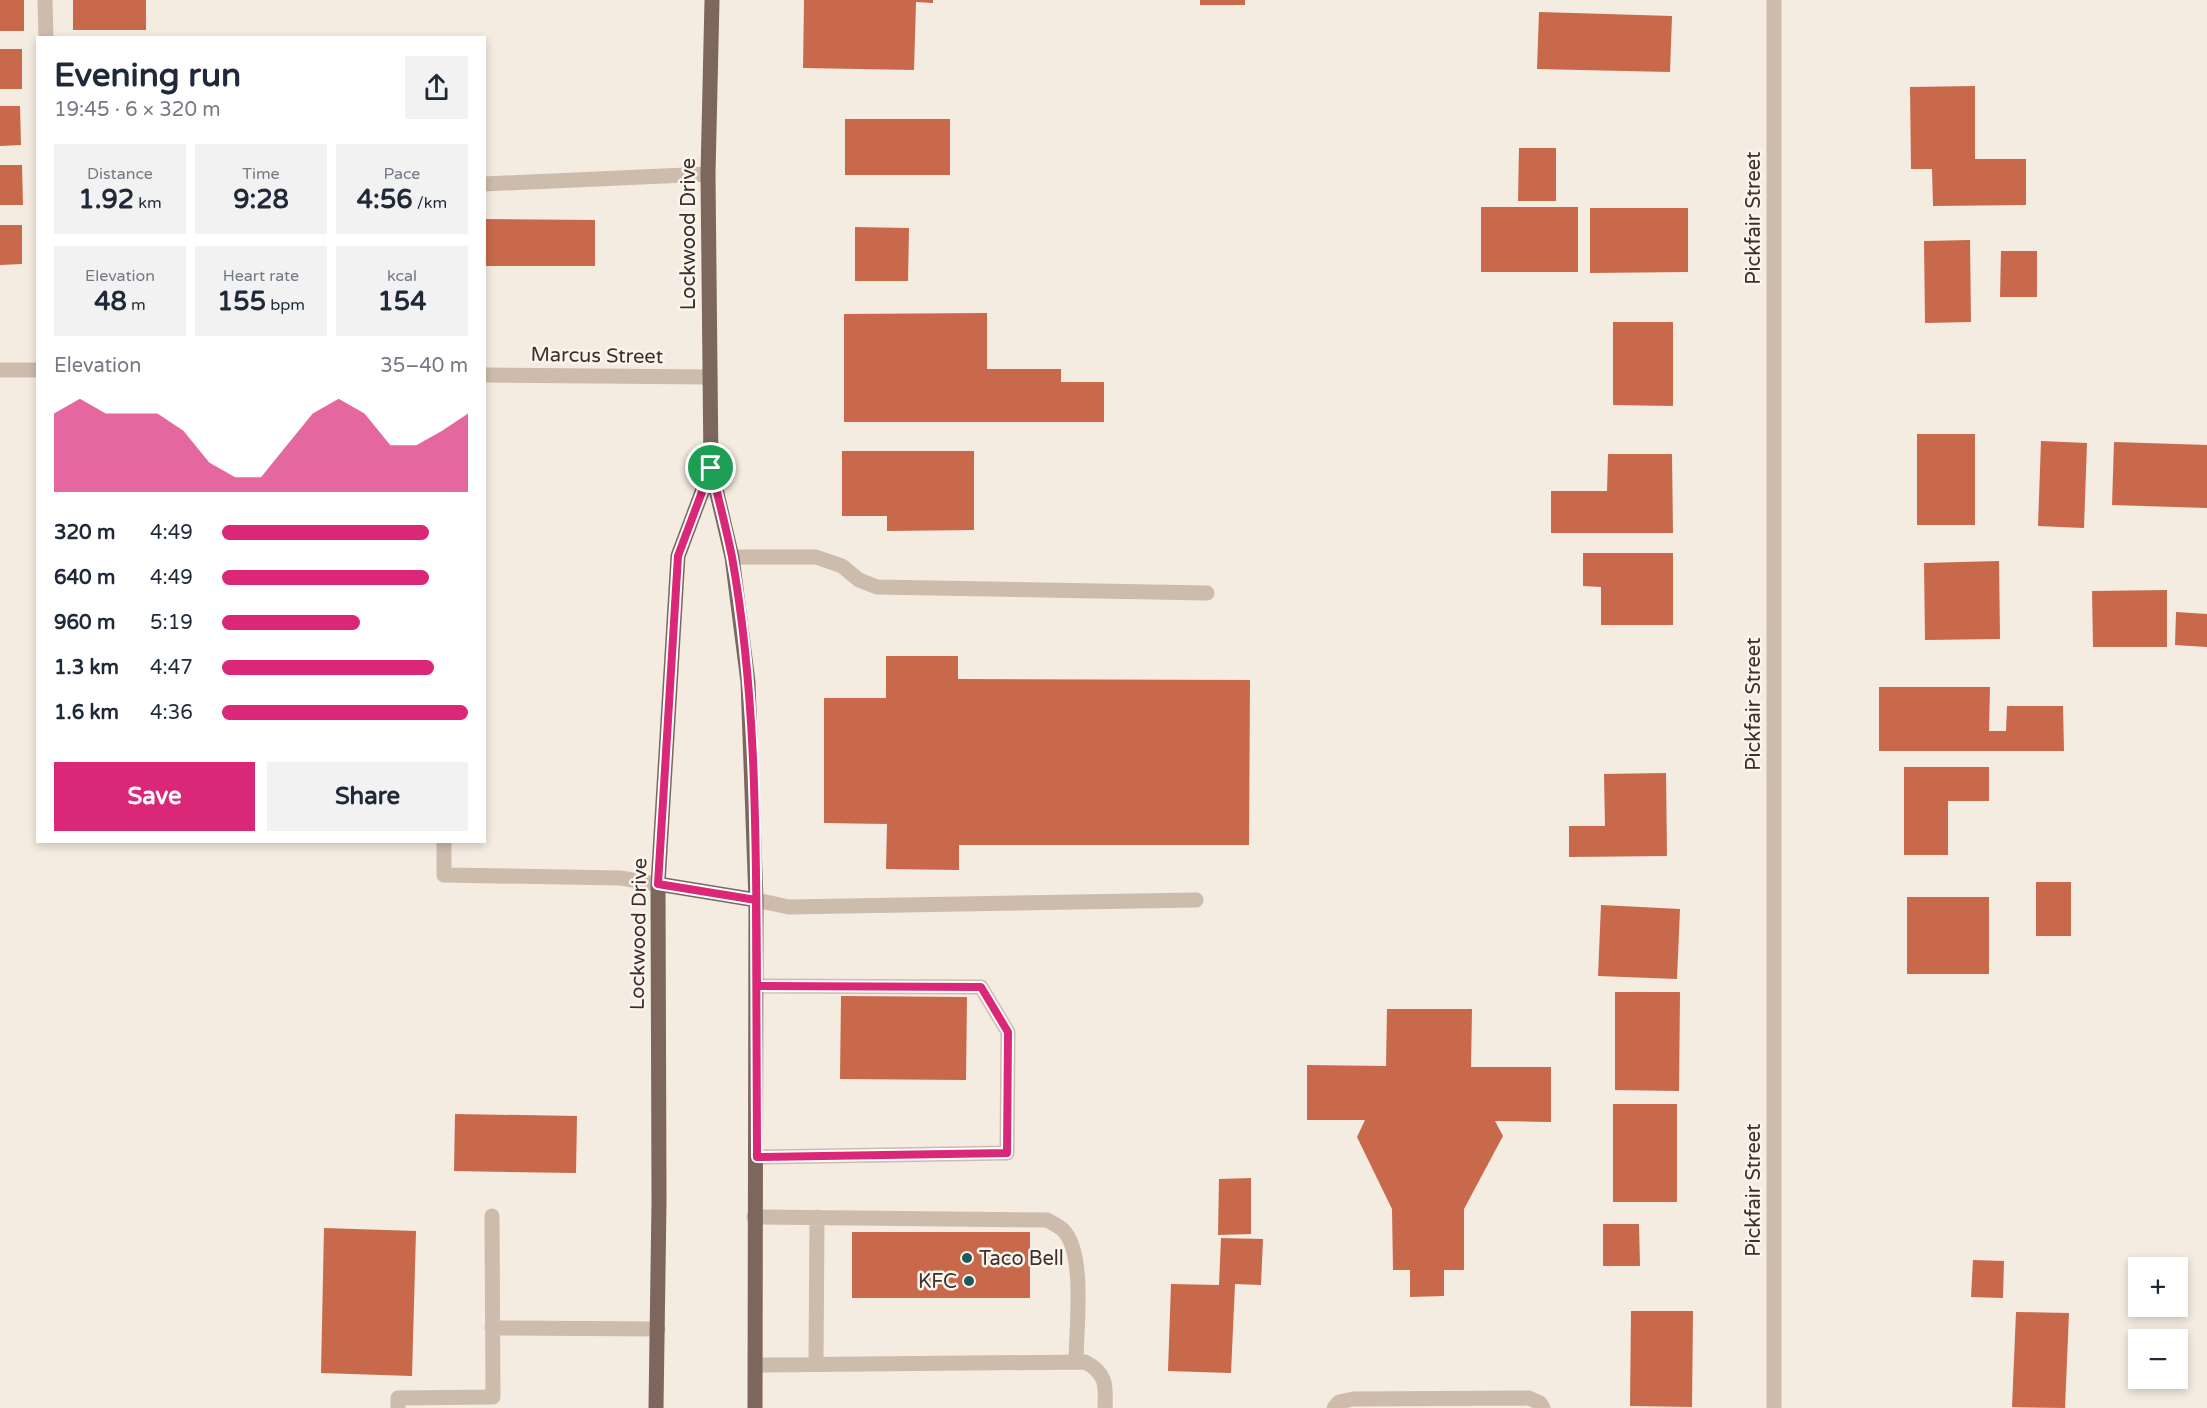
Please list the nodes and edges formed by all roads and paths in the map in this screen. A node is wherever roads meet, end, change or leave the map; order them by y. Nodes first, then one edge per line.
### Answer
1 (45, 0) edge
2 (712, 0) edge
3 (1774, 0) edge
4 (46, 36) edge
5 (708, 174) junction
6 (486, 183) edge
7 (0, 370) edge
8 (36, 370) edge
9 (486, 375) edge
10 (710, 377) junction
11 (711, 468) junction
12 (732, 557) junction
13 (1207, 592) dead end
14 (444, 843) edge
15 (658, 884) junction
16 (756, 900) junction
17 (1196, 900) dead end
18 (757, 986) junction
19 (757, 1157) junction
20 (492, 1216) dead end
21 (754, 1217) junction
22 (817, 1217) junction
23 (492, 1328) junction
24 (658, 1329) junction
25 (1076, 1362) junction
26 (756, 1365) junction
27 (816, 1365) junction
28 (398, 1408) edge
29 (656, 1408) edge
30 (755, 1408) edge
31 (1106, 1408) edge
32 (1334, 1408) edge
33 (1543, 1408) edge
34 (1774, 1408) edge

1 - 4 street
2 - 5 main road, Lockwood Drive
3 - 34 street, Pickfair Street
5 - 6 street
5 - 10 main road, Lockwood Drive
7 - 8 street
9 - 10 street, Marcus Street
10 - 11 main road, Lockwood Drive
11 - 12 main road, Lockwood Drive
11 - 15 main road, Lockwood Drive
12 - 13 street
12 - 16 main road, Lockwood Drive
14 - 15 street
15 - 16 main road
15 - 24 main road, Lockwood Drive
16 - 17 street
16 - 18 main road, Lockwood Drive
18 - 19 main road, Lockwood Drive
18 - 19 street
19 - 21 main road, Lockwood Drive
20 - 23 street
21 - 22 street
21 - 26 main road, Lockwood Drive
22 - 25 street
22 - 27 street
23 - 24 street
23 - 28 street
24 - 29 main road, Lockwood Drive
25 - 27 street
25 - 31 street
26 - 27 street
26 - 30 main road, Lockwood Drive
32 - 33 street

